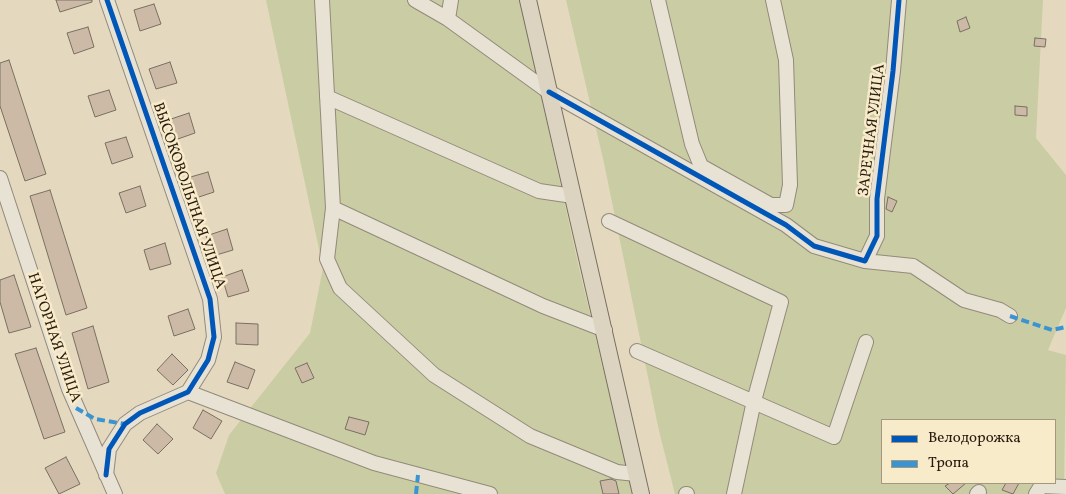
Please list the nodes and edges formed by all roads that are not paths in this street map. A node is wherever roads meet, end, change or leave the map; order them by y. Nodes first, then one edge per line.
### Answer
1 (108, 0) edge
2 (322, 0) edge
3 (415, 0) edge
4 (451, 0) edge
5 (528, 0) edge
6 (658, 0) edge
7 (773, 0) edge
8 (899, 0) edge
9 (448, 19) junction
10 (549, 92) junction
11 (327, 96) junction
12 (0, 178) edge
13 (573, 196) junction
14 (333, 208) junction
15 (609, 221) dead end
16 (865, 261) junction
17 (1010, 316) dead end
18 (604, 330) junction
19 (866, 342) dead end
20 (637, 351) dead end
21 (188, 392) junction
22 (754, 401) junction
23 (636, 474) junction
24 (106, 475) junction
25 (1066, 487) edge
26 (115, 494) edge
27 (490, 494) edge
28 (641, 494) edge
29 (734, 494) edge
30 (1036, 494) edge

1 - 21 street, ВЫСОКОВОЛЬТНАЯ УЛИЦА
2 - 11 street
3 - 9 street
4 - 9 street
5 - 10 main road
6 - 7 street
8 - 16 street, ЗАРЕЧНАЯ УЛИЦА
9 - 10 street
10 - 13 main road
10 - 16 street
11 - 13 street
11 - 14 street
12 - 24 street, НАГОРНАЯ УЛИЦА
13 - 18 main road
14 - 18 street
14 - 23 street
15 - 22 street
16 - 17 street
18 - 23 main road
19 - 22 street
20 - 22 street
21 - 24 street
21 - 27 street
22 - 29 street
23 - 28 main road
24 - 26 street, НАГОРНАЯ УЛИЦА
25 - 30 street

